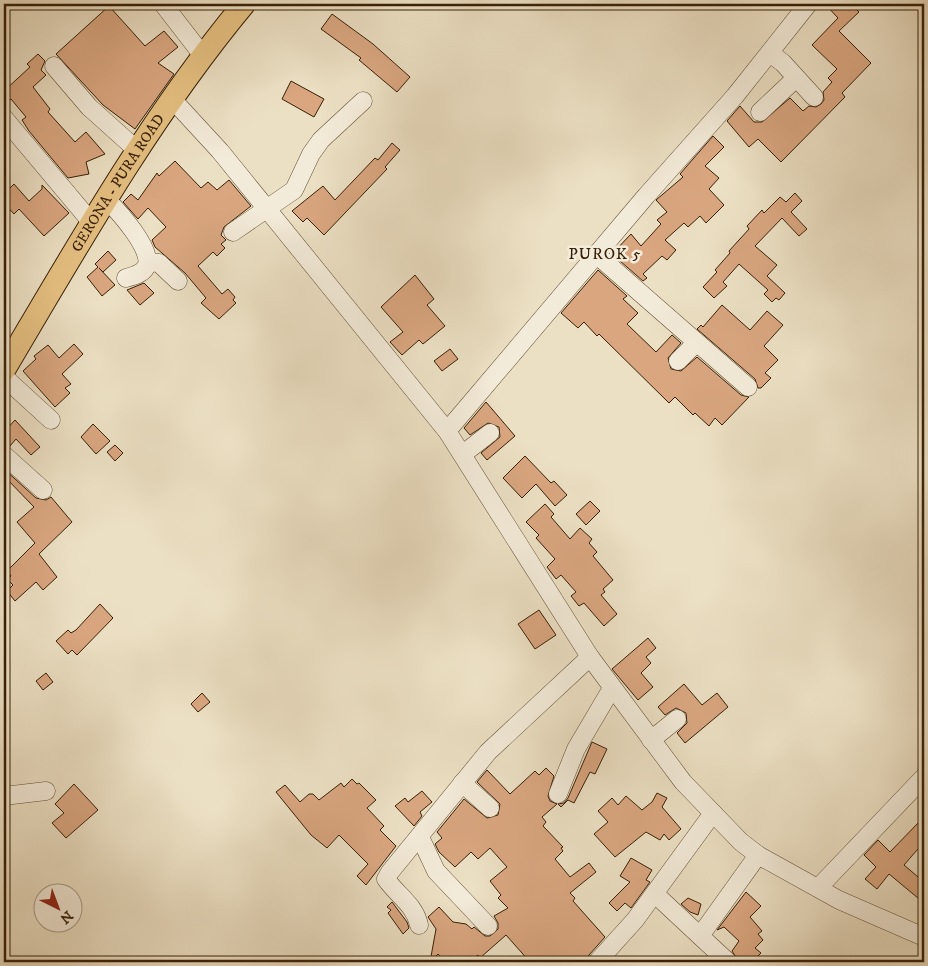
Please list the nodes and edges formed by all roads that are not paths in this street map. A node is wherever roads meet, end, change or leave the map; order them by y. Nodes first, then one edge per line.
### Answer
1 (163, 4) edge
2 (244, 4) edge
3 (808, 4) edge
4 (770, 53) junction
5 (204, 57) junction
6 (54, 66) dead end
7 (795, 79) junction
8 (814, 97) dead end
9 (173, 100) junction
10 (363, 100) dead end
11 (760, 112) dead end
12 (4, 118) edge
13 (138, 151) junction
14 (107, 200) junction
15 (268, 209) junction
16 (92, 223) junction
17 (233, 232) dead end
18 (597, 255) junction
19 (148, 262) junction
20 (126, 278) dead end
21 (178, 281) dead end
22 (696, 343) junction
23 (678, 361) dead end
24 (5, 367) edge
25 (748, 387) dead end
26 (51, 420) dead end
27 (447, 430) junction
28 (490, 433) dead end
29 (463, 454) junction
30 (4, 456) edge
31 (43, 490) dead end
32 (590, 656) junction
33 (612, 688) junction
34 (678, 719) dead end
35 (651, 740) junction
36 (924, 778) edge
37 (462, 783) junction
38 (46, 791) dead end
39 (558, 794) dead end
40 (4, 796) edge
41 (490, 808) dead end
42 (713, 813) junction
43 (420, 838) junction
44 (758, 855) junction
45 (818, 888) junction
46 (655, 894) junction
47 (419, 925) dead end
48 (488, 926) dead end
49 (922, 932) edge
50 (700, 936) junction
51 (597, 962) edge
52 (728, 962) edge

1 - 5 street
2 - 5 main road, GERONA - PURA ROAD
3 - 4 street
4 - 7 street
4 - 18 street
5 - 9 main road, GERONA - PURA ROAD
6 - 13 street
7 - 8 street
7 - 11 street
9 - 13 main road, GERONA - PURA ROAD
9 - 15 street
10 - 15 street
12 - 16 street
13 - 14 main road, GERONA - PURA ROAD
14 - 16 main road, GERONA - PURA ROAD
14 - 19 street
15 - 17 street
15 - 27 street
16 - 24 main road, GERONA - PURA ROAD
18 - 22 street
18 - 27 street
19 - 20 street
19 - 21 street
22 - 23 street
22 - 25 street
24 - 26 street
27 - 29 street
28 - 29 street
29 - 32 street
30 - 31 street
32 - 33 street
32 - 37 street
33 - 35 street
33 - 39 street
34 - 35 street
35 - 42 street
36 - 45 street
37 - 41 street
37 - 43 street
38 - 40 street
42 - 44 street
42 - 46 street
43 - 47 street
43 - 48 street
44 - 45 street
44 - 50 street
45 - 49 street
46 - 50 street
46 - 51 street
50 - 52 street

